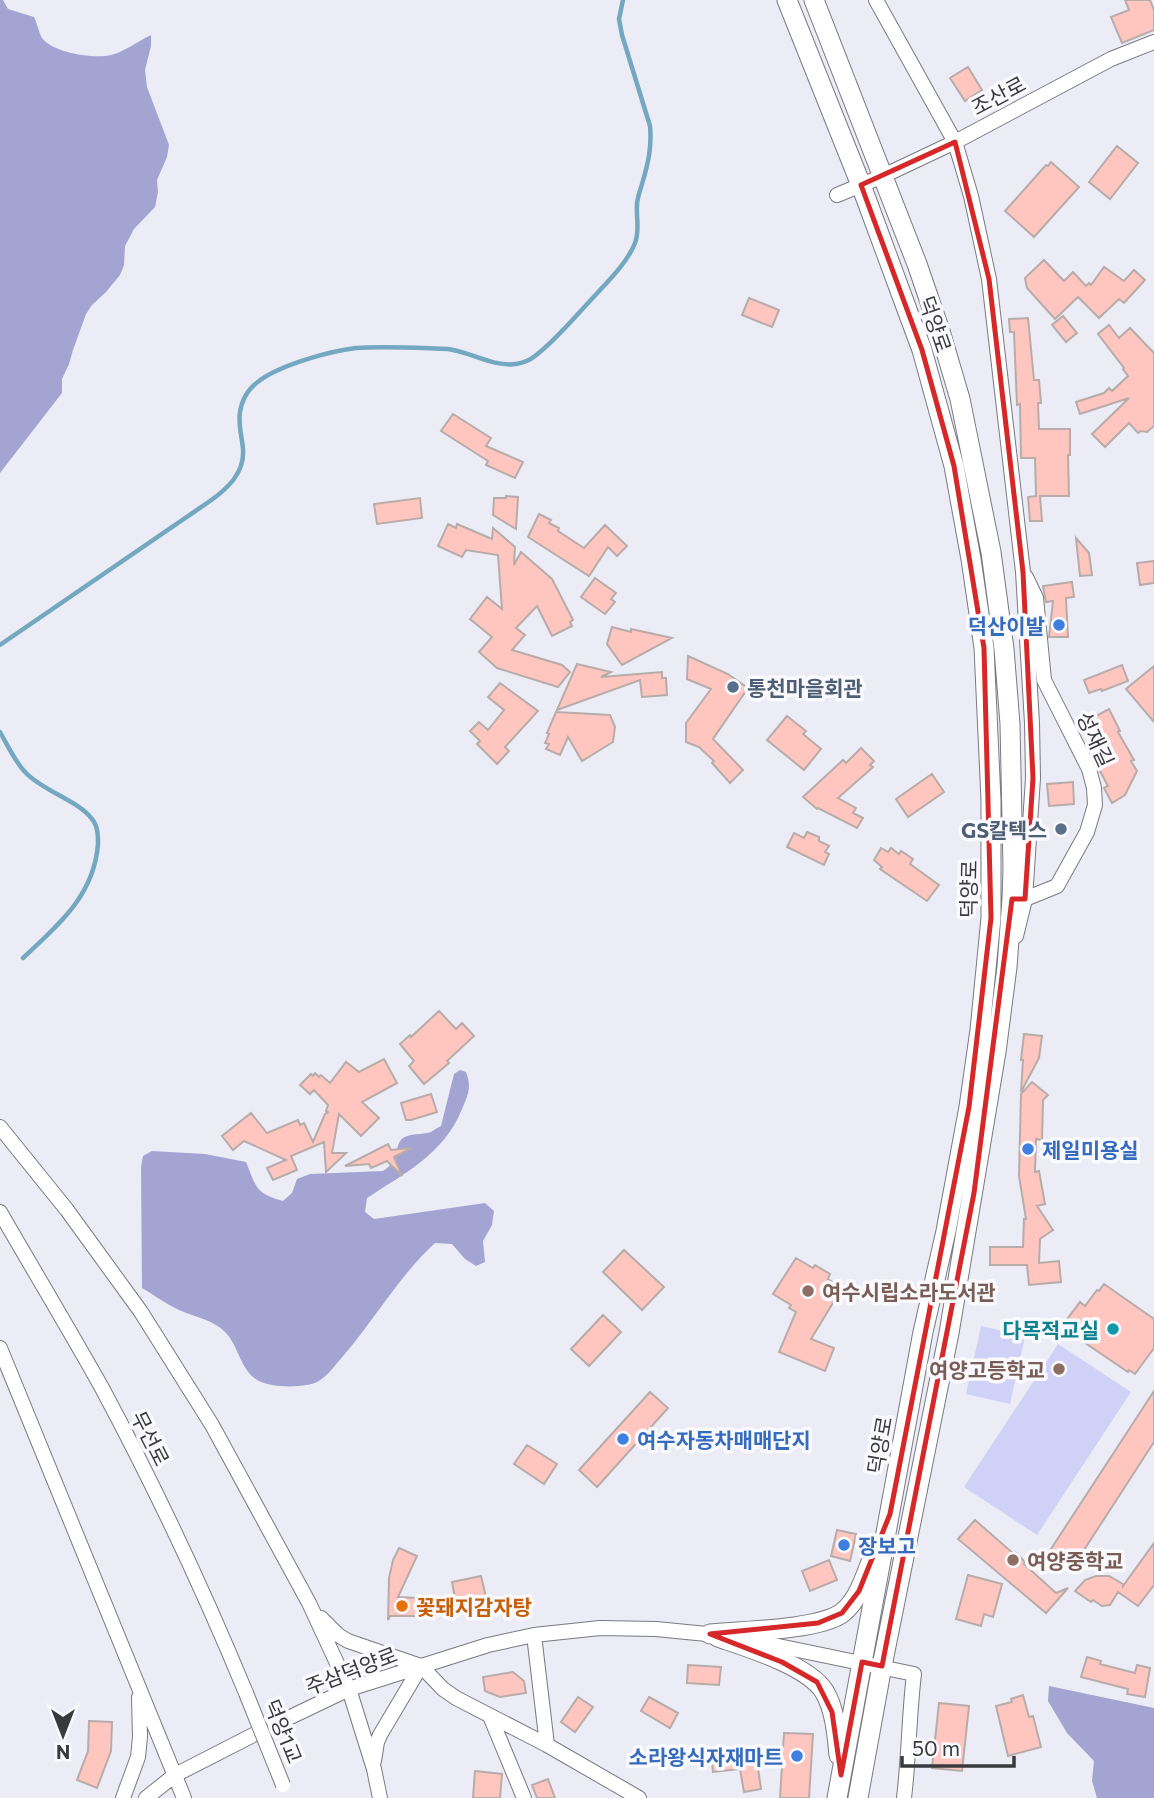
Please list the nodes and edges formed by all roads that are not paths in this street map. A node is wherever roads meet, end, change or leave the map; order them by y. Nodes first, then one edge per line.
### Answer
1 (787, 0) edge
2 (814, 0) edge
3 (877, 0) edge
4 (1154, 42) edge
5 (955, 142) junction
6 (883, 176) junction
7 (861, 184) junction
8 (837, 195) dead end
9 (1023, 572) junction
10 (1019, 899) junction
11 (0, 1127) edge
12 (0, 1212) edge
13 (923, 1332) junction
14 (949, 1334) junction
15 (0, 1348) edge
16 (890, 1514) junction
17 (309, 1603) junction
18 (534, 1634) junction
19 (710, 1634) junction
20 (862, 1662) junction
21 (421, 1666) junction
22 (882, 1666) junction
23 (138, 1682) junction
24 (349, 1689) junction
25 (246, 1693) joint
26 (490, 1716) junction
27 (547, 1745) junction
28 (374, 1769) junction
29 (175, 1775) junction
30 (841, 1775) junction
31 (285, 1791) edge
32 (123, 1798) edge
33 (146, 1798) edge
34 (184, 1798) edge
35 (380, 1798) edge
36 (524, 1798) edge
37 (639, 1798) edge
38 (836, 1798) edge
39 (858, 1798) edge
40 (904, 1798) edge

1 - 7 main road, 덕양로
2 - 6 main road, 덕양로
3 - 5 street, 덕양로
4 - 5 street, 조산로
5 - 6 street, 조산로
5 - 9 street, 덕양로
6 - 7 street, 조산로
6 - 10 main road, 덕양로
7 - 8 street, 조산로
7 - 13 main road, 덕양로
9 - 10 street, 덕양로
9 - 10 street, 성재길
10 - 14 main road, 덕양로
11 - 17 street
12 - 25 street, 무선로
13 - 14 main road
13 - 16 main road, 덕양로
14 - 22 main road, 덕양로
15 - 23 street
16 - 19 main road
16 - 20 main road, 덕양로
17 - 21 street
17 - 24 street
18 - 19 street
18 - 21 street
18 - 27 street
19 - 20 street
19 - 30 main road
20 - 22 street
20 - 30 main road, 덕양로
21 - 24 street, 주삼덕양로
21 - 26 street, 주삼덕양로
21 - 28 street
22 - 39 main road, 덕양로
22 - 40 street
23 - 29 street
23 - 32 street
24 - 28 street
24 - 29 street, 주삼덕양로
25 - 31 street, 덕양1교, bridge
26 - 27 street, 주삼덕양로
26 - 36 street
27 - 37 street, 주삼덕양로
28 - 35 street
29 - 33 street, 주삼덕양로
29 - 34 street
30 - 38 main road, 덕양로

